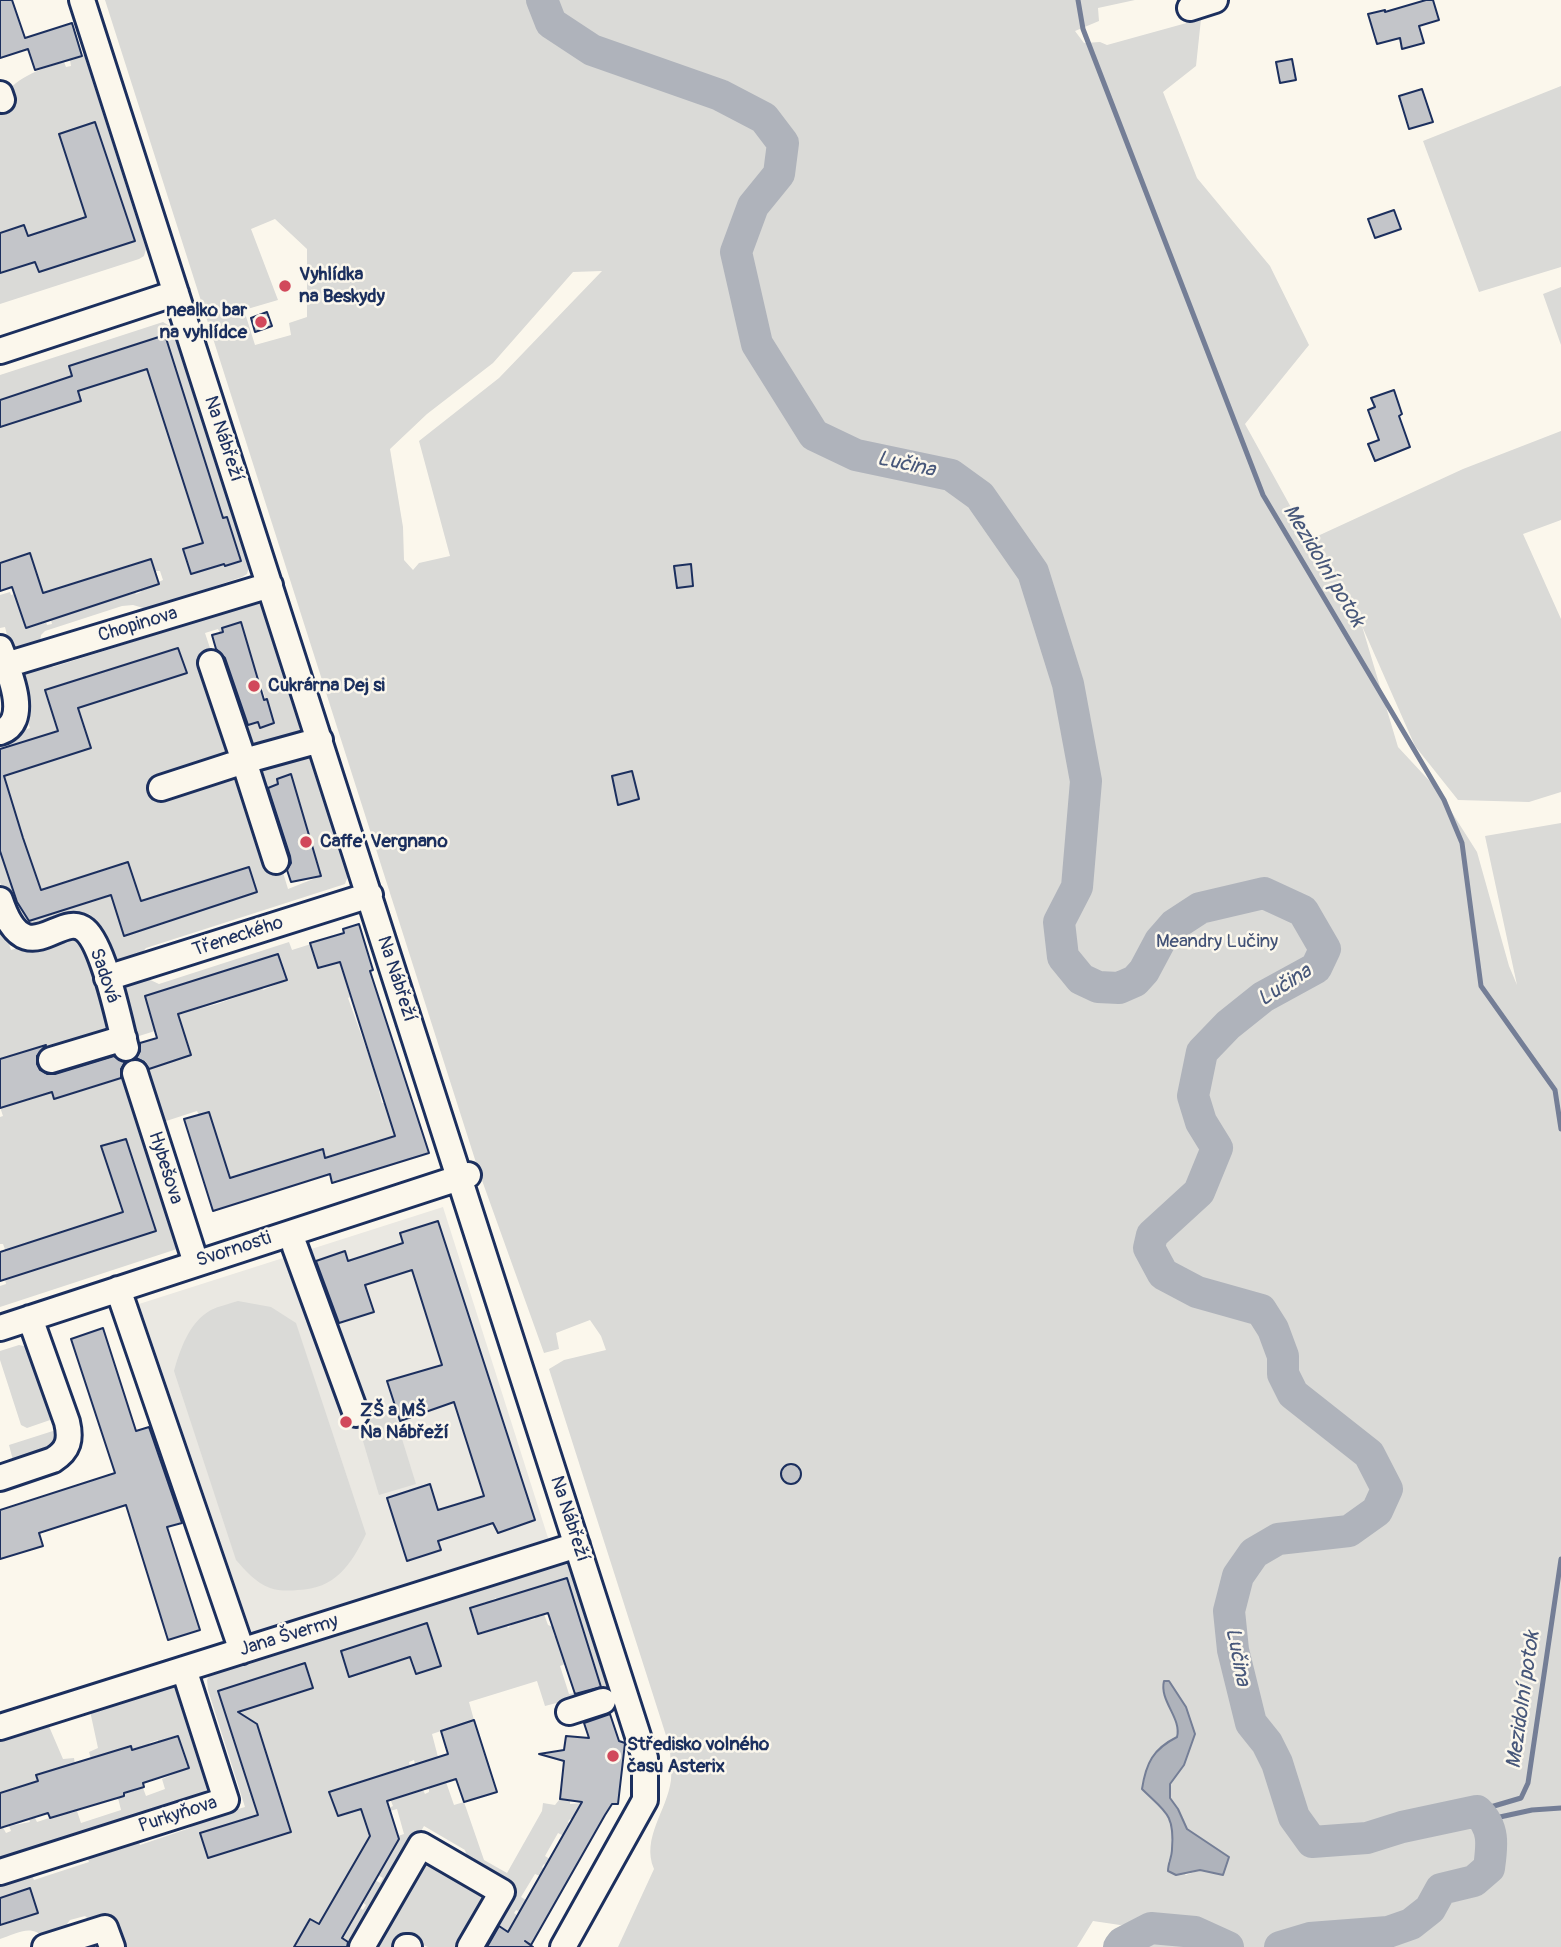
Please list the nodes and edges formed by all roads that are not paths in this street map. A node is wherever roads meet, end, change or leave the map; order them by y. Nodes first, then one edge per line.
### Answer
1 (82, 0) edge
2 (1215, 0) edge
3 (1191, 8) dead end
4 (176, 293) junction
5 (0, 351) edge
6 (270, 585) junction
7 (3, 657) edge
8 (211, 663) dead end
9 (0, 732) edge
10 (320, 740) junction
11 (244, 761) junction
12 (161, 788) dead end
13 (276, 861) dead end
14 (370, 895) junction
15 (0, 900) edge
16 (107, 978) junction
17 (51, 1060) dead end
18 (135, 1073) dead end
19 (464, 1177) junction
20 (295, 1247) dead end
21 (196, 1262) junction
22 (118, 1289) junction
23 (30, 1318) junction
24 (0, 1328) edge
25 (356, 1414) dead end
26 (0, 1478) edge
27 (577, 1545) junction
28 (242, 1651) junction
29 (184, 1669) junction
30 (616, 1696) junction
31 (569, 1712) dead end
32 (0, 1727) edge
33 (0, 1872) edge
34 (108, 1937) edge
35 (45, 1947) edge
36 (362, 1947) edge
37 (470, 1947) edge
38 (563, 1947) edge

1 - 4 street, Na Nábřeží
2 - 3 street
4 - 5 street
4 - 6 street, Na Nábřeží
6 - 7 street, Chopinova
6 - 10 street, Na Nábřeží
7 - 9 street
8 - 11 street
10 - 11 street
10 - 14 street, Na Nábřeží
11 - 12 street
11 - 13 street
14 - 16 street, Třeneckého
14 - 19 street, Na Nábřeží
15 - 16 street, Sadová
16 - 17 street, Sadová
18 - 21 street, Hybešova
19 - 21 street, Svornosti
19 - 27 street, Na Nábřeží
20 - 25 street
21 - 22 street, Svornosti
22 - 23 street, Svornosti
22 - 28 street
23 - 24 street, Svornosti
23 - 26 street
27 - 28 street, Jana Švermy
27 - 30 street, Na Nábřeží
28 - 29 street, Jana Švermy
29 - 32 street, Jana Švermy
29 - 33 street, Purkyňova
30 - 31 street
30 - 38 street, Na Nábřeží
34 - 35 street
36 - 37 street

